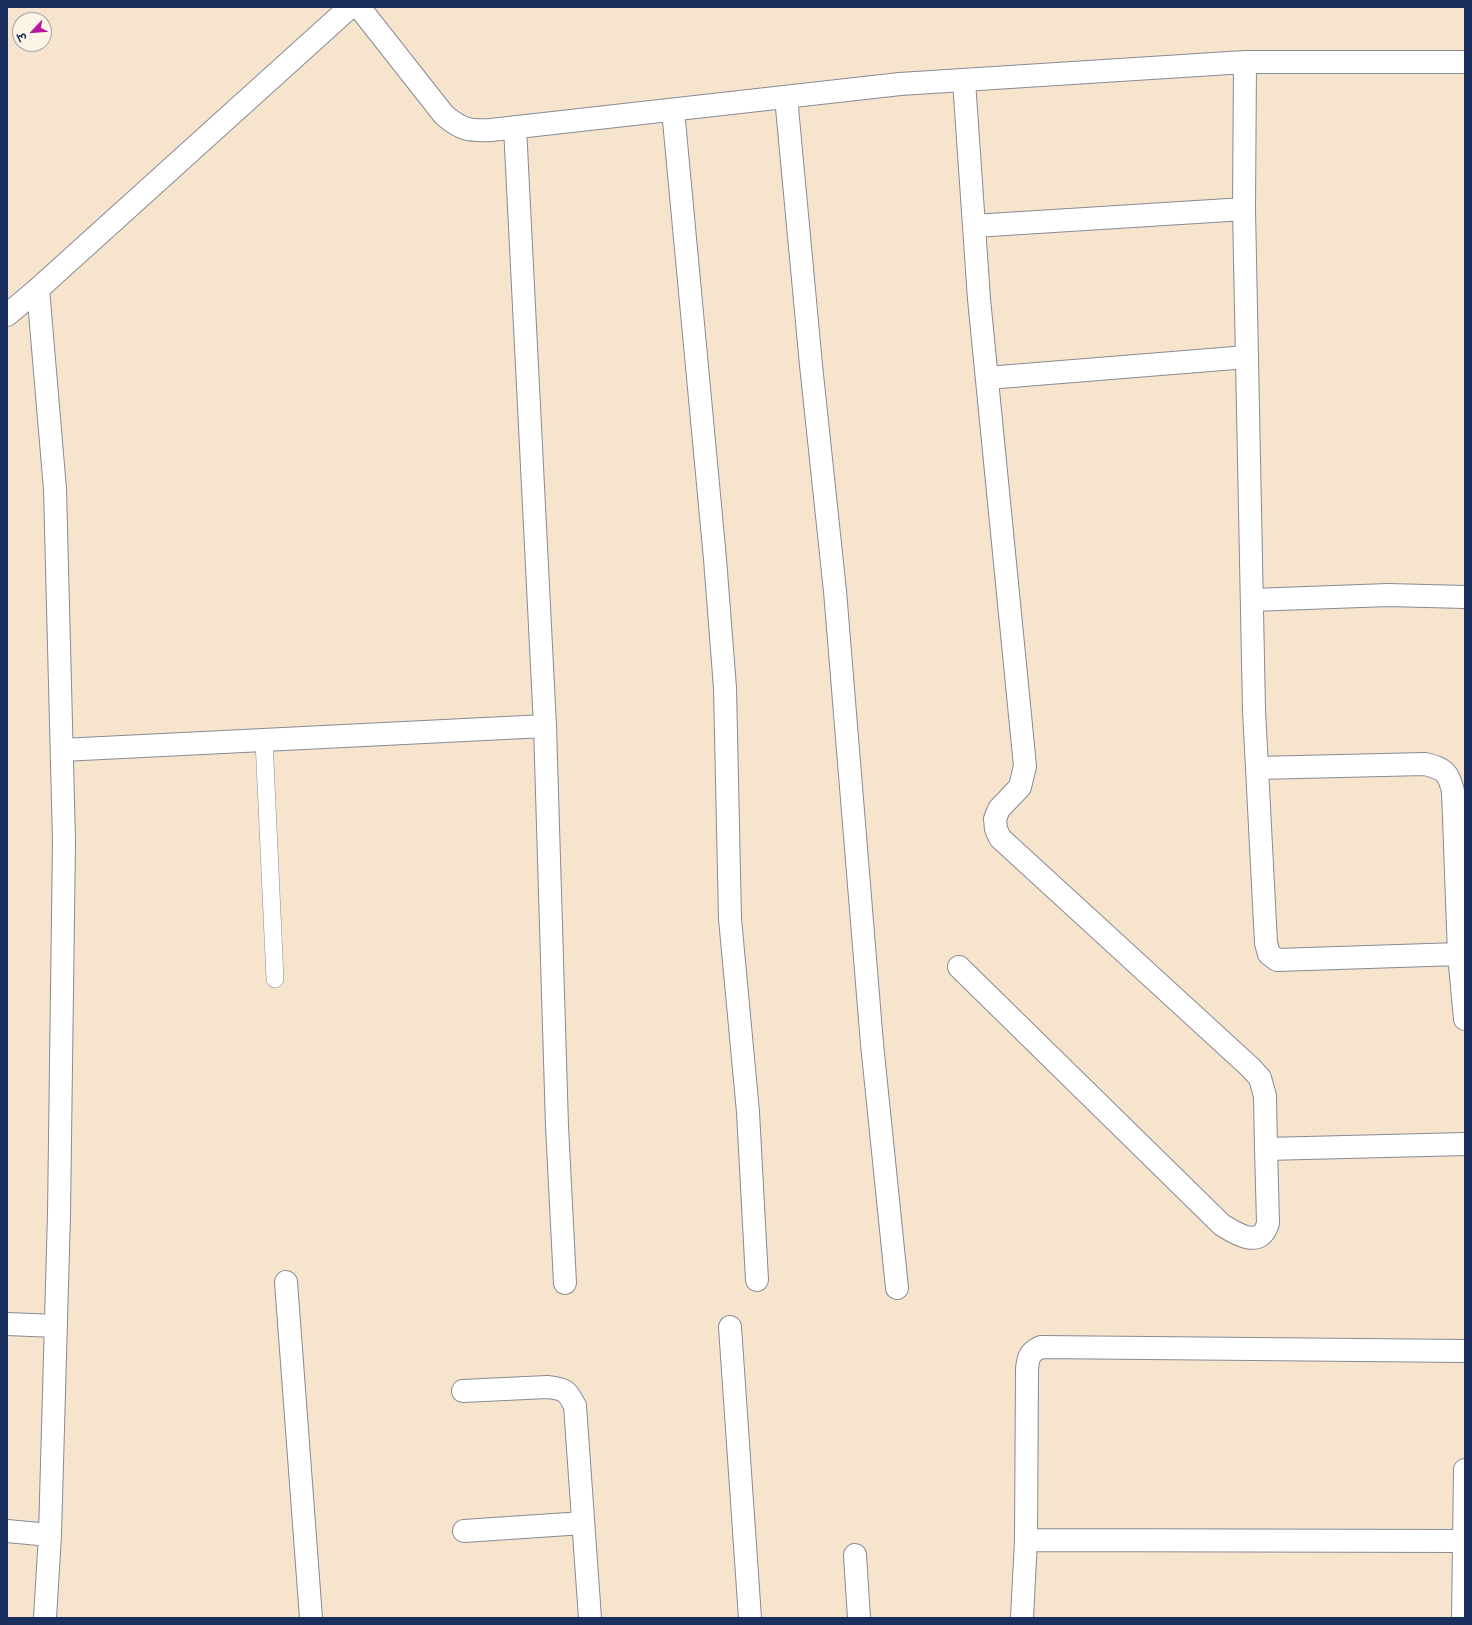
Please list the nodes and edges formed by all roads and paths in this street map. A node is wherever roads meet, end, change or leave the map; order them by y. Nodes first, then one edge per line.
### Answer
1 (350, 7) edge
2 (359, 7) edge
3 (1245, 62) junction
4 (1465, 62) edge
5 (964, 81) junction
6 (786, 97) junction
7 (673, 110) junction
8 (515, 127) junction
9 (1244, 209) junction
10 (974, 226) junction
11 (38, 289) junction
12 (7, 314) edge
13 (1247, 357) junction
14 (987, 378) junction
15 (1465, 597) edge
16 (1252, 600) junction
17 (545, 726) junction
18 (264, 740) junction
19 (62, 750) junction
20 (1256, 768) junction
21 (1458, 954) junction
22 (958, 967) dead end
23 (275, 979) dead end
24 (1465, 1019) edge
25 (1465, 1144) edge
26 (1266, 1149) junction
27 (757, 1280) dead end
28 (286, 1282) dead end
29 (565, 1283) dead end
30 (897, 1288) dead end
31 (7, 1324) edge
32 (56, 1326) junction
33 (730, 1327) dead end
34 (1465, 1351) edge
35 (463, 1391) dead end
36 (1465, 1470) edge
37 (583, 1523) junction
38 (7, 1531) edge
39 (464, 1531) dead end
40 (50, 1535) junction
41 (1026, 1540) junction
42 (1463, 1541) junction
43 (855, 1555) dead end
44 (1464, 1606) edge
45 (45, 1618) edge
46 (311, 1618) edge
47 (590, 1618) edge
48 (750, 1618) edge
49 (859, 1618) edge
50 (1022, 1618) edge

1 - 11 street
2 - 8 street
3 - 4 street
3 - 5 street
3 - 9 street
5 - 6 street
5 - 10 street
6 - 7 street
6 - 30 street
7 - 8 street
7 - 27 street
8 - 17 street
9 - 10 street
9 - 13 street
10 - 14 street
11 - 12 street
11 - 19 street
13 - 14 street
13 - 16 street
14 - 26 street
15 - 16 street
16 - 20 street
17 - 18 street
17 - 29 street
18 - 19 street
18 - 23 lane
19 - 32 street
20 - 21 street
20 - 21 street
21 - 24 street
22 - 26 street
25 - 26 street
28 - 46 street
31 - 32 street
32 - 40 street
33 - 48 street
34 - 41 street
35 - 37 street
36 - 42 street
37 - 39 street
37 - 47 street
38 - 40 street
40 - 45 street
41 - 42 street
41 - 50 street
42 - 44 street
43 - 49 street

